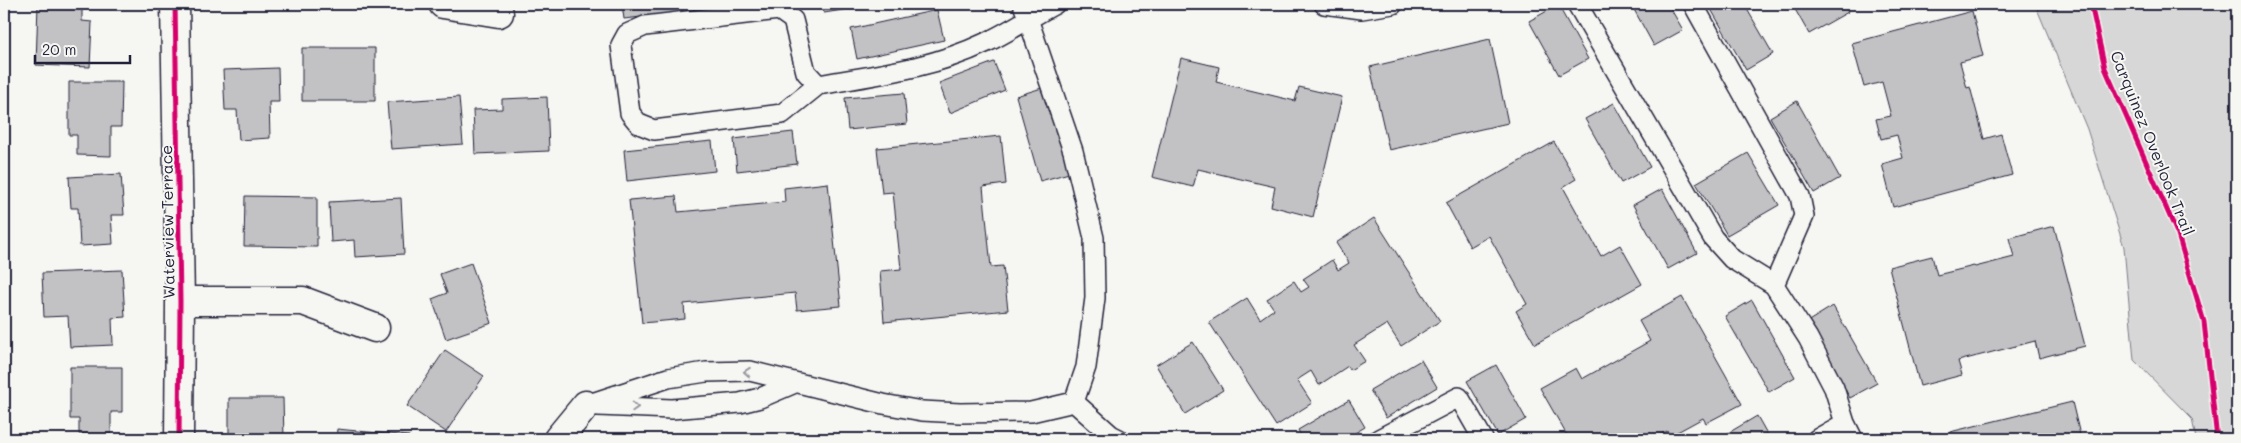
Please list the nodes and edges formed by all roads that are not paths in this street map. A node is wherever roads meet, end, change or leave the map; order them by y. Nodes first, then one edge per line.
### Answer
1 (175, 4) edge
2 (443, 4) edge
3 (1055, 4) edge
4 (1324, 4) edge
5 (1393, 4) edge
6 (1577, 4) edge
7 (1693, 4) edge
8 (1025, 11) edge
9 (499, 13) dead end
10 (818, 85) junction
11 (1774, 285) junction
12 (180, 301) junction
13 (375, 328) dead end
14 (794, 383) junction
15 (1074, 402) junction
16 (586, 405) junction
17 (1849, 431) edge
18 (179, 439) edge
19 (558, 439) edge
20 (1119, 439) edge
21 (1379, 439) edge
22 (1483, 439) edge
23 (1817, 439) edge

1 - 12 street, Waterview Terrace
2 - 9 street
3 - 8 lane
4 - 5 lane
6 - 11 lane
7 - 11 lane
8 - 10 lane
8 - 15 lane
10 - 10 lane
11 - 17 lane
12 - 13 street
12 - 18 street, Waterview Terrace
14 - 15 lane
16 -> 14 lane
14 -> 16 lane
15 - 20 lane
16 - 19 street
17 - 23 lane
21 - 22 lane

